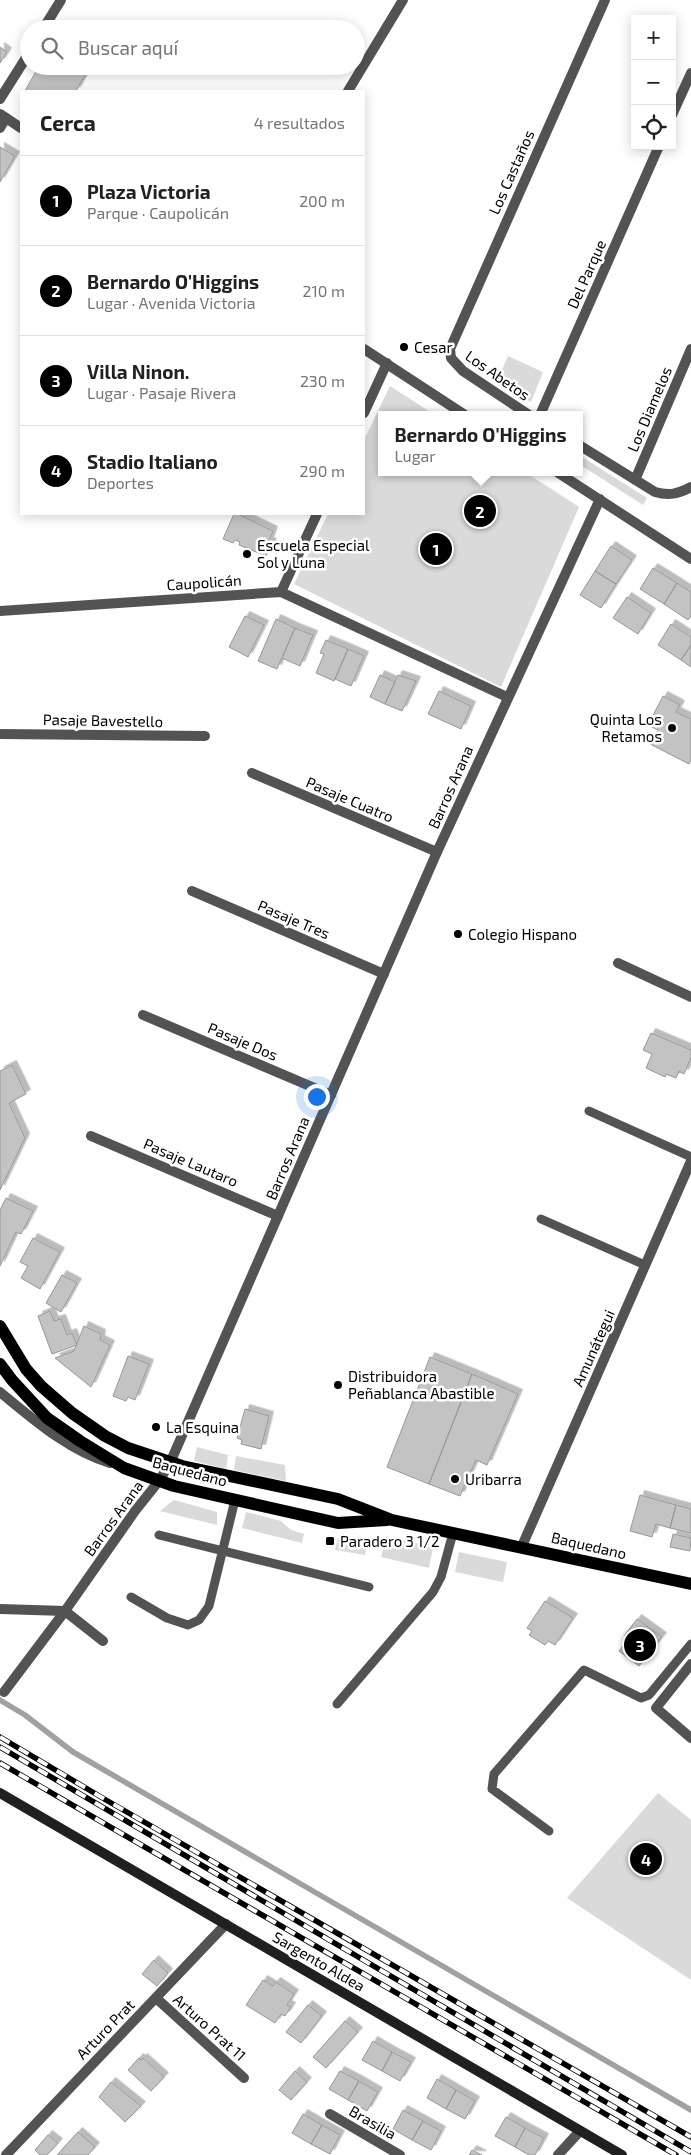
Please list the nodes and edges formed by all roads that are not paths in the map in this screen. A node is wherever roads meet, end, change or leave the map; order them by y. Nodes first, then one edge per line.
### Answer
1 (61, 0) edge
2 (403, 0) edge
3 (605, 0) edge
4 (49, 20) edge
5 (365, 63) edge
6 (20, 67) edge
7 (691, 73) edge
8 (358, 75) edge
9 (349, 90) edge
10 (0, 99) edge
11 (676, 107) edge
12 (3, 116) edge
13 (20, 127) edge
14 (0, 128) edge
15 (657, 150) edge
16 (691, 349) edge
17 (365, 350) edge
18 (451, 358) joint
19 (387, 363) junction
20 (365, 411) edge
21 (459, 411) edge
22 (523, 411) edge
23 (542, 411) edge
24 (583, 448) edge
25 (563, 476) edge
26 (635, 480) junction
27 (691, 487) edge
28 (600, 499) junction
29 (317, 515) edge
30 (691, 559) edge
31 (281, 592) junction
32 (0, 611) edge
33 (507, 697) junction
34 (0, 734) edge
35 (205, 736) dead end
36 (252, 773) dead end
37 (437, 852) junction
38 (192, 891) dead end
39 (618, 963) dead end
40 (384, 974) junction
41 (691, 997) edge
42 (143, 1015) dead end
43 (331, 1095) junction
44 (589, 1111) dead end
45 (91, 1136) dead end
46 (691, 1159) edge
47 (278, 1216) junction
48 (541, 1219) dead end
49 (645, 1265) junction
50 (0, 1326) edge
51 (0, 1364) edge
52 (0, 1392) edge
53 (170, 1463) junction
54 (124, 1468) junction
55 (159, 1481) junction
56 (235, 1500) junction
57 (392, 1520) junction
58 (453, 1533) junction
59 (159, 1535) dead end
60 (522, 1546) junction
61 (224, 1552) junction
62 (691, 1584) edge
63 (368, 1587) dead end
64 (131, 1597) dead end
65 (0, 1609) edge
66 (65, 1611) junction
67 (103, 1641) dead end
68 (691, 1644) edge
69 (691, 1664) edge
70 (4, 1692) dead end
71 (336, 1704) dead end
72 (691, 1738) edge
73 (0, 1793) edge
74 (549, 1831) dead end
75 (226, 1924) junction
76 (156, 1998) junction
77 (244, 2078) dead end
78 (330, 2114) dead end
79 (580, 2131) junction
80 (9, 2154) edge
81 (400, 2155) edge
82 (558, 2155) edge
83 (622, 2155) edge

1 - 4 street
2 - 5 street
3 - 18 street, Los Castaños
6 - 10 street
7 - 11 street
8 - 9 street
12 - 13 street
12 - 14 street
15 - 23 street, Del Parque
16 - 26 street, Los Diamelos
17 - 19 street
18 - 22 street, Los Abetos
19 - 20 street
19 - 21 street
24 - 26 street
25 - 28 street
26 - 27 street
28 - 30 street
28 - 33 street, Barros Arana
29 - 31 street
31 - 32 street, Caupolicán
31 - 33 street, Caupolicán
33 - 37 street, Barros Arana
34 - 35 street, Pasaje Bavestello
36 - 37 street, Pasaje Cuatro
37 - 40 street, Barros Arana
38 - 40 street, Pasaje Tres
39 - 41 street
40 - 43 street, Barros Arana
42 - 43 street, Pasaje Dos
43 - 47 street, Barros Arana
44 - 46 lane
45 - 47 street, Pasaje Lautaro
46 - 49 street, Amunátegui
47 - 53 street, Barros Arana
48 - 49 lane
49 - 60 street, Amunátegui
50 - 53 main road, Baquedano
51 - 54 main road
52 - 54 street, Baquedano
53 - 55 street, Barros Arana
53 - 57 main road, Baquedano
54 - 55 main road, Baquedano
55 - 56 main road, Baquedano
55 - 66 street, Barros Arana
56 - 57 main road, Baquedano
56 - 61 lane
57 - 58 main road, Baquedano
58 - 60 main road, Baquedano
58 - 71 lane
59 - 61 lane
60 - 62 main road, Baquedano
61 - 63 lane
61 - 64 lane
65 - 66 street
66 - 67 street
66 - 70 street, Barros Arana
68 - 74 lane
69 - 72 street
73 - 75 main road, Sargento Aldea
75 - 76 street, Arturo Prat
75 - 79 main road, Sargento Aldea
76 - 77 street, Arturo Prat 11
76 - 80 street, Arturo Prat
78 - 81 street, Brasilia
79 - 82 street
79 - 83 main road, Sargento Aldea

